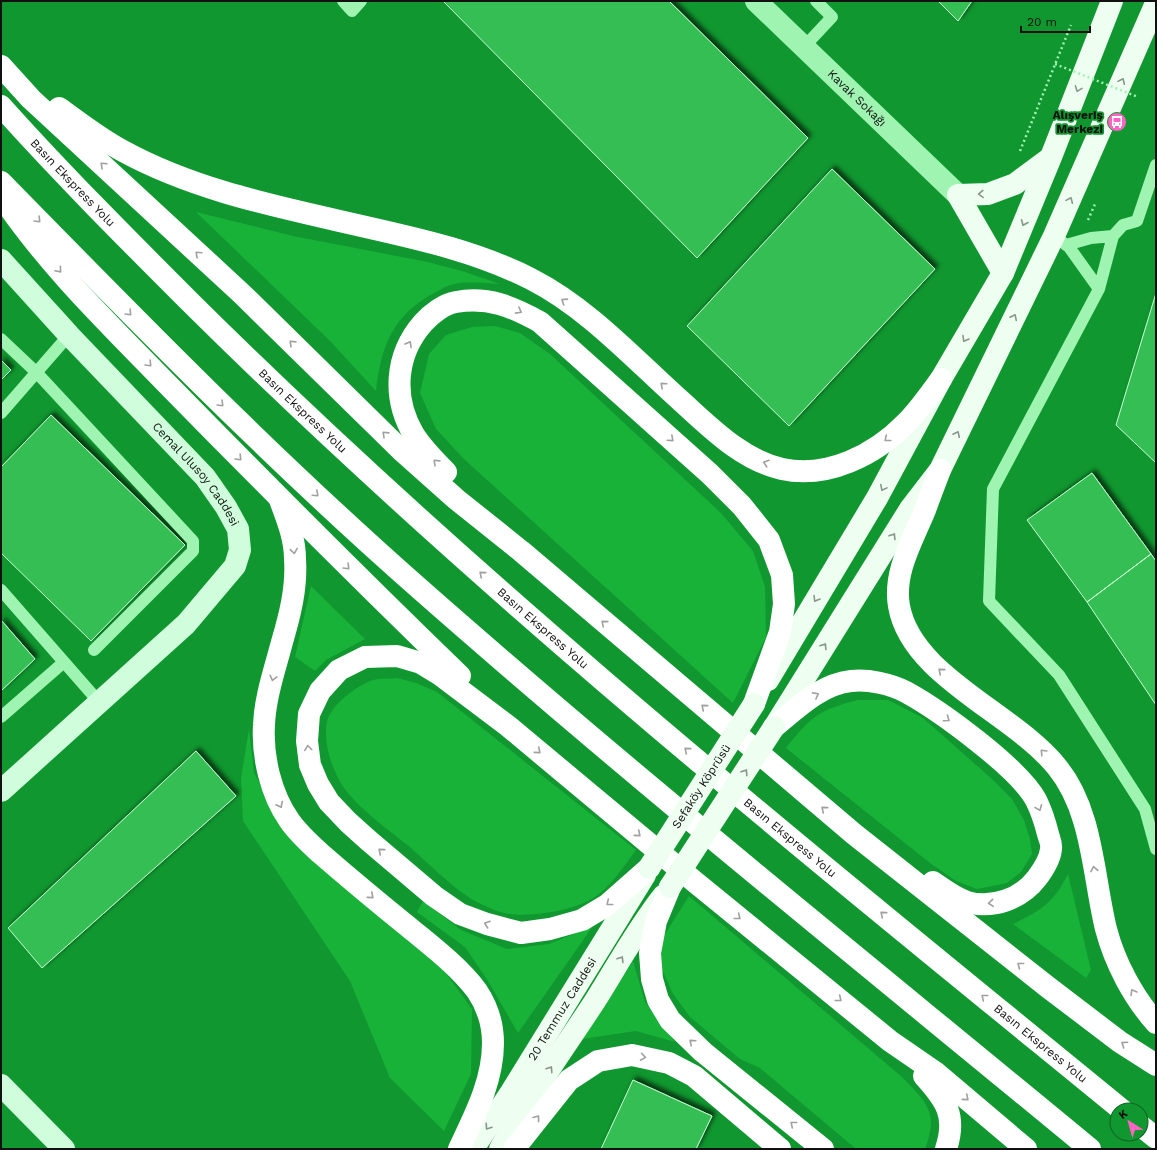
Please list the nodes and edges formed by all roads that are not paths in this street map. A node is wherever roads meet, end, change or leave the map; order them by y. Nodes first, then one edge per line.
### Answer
1 (342, 1) edge
2 (361, 1) edge
3 (756, 1) edge
4 (816, 1) edge
5 (1112, 1) edge
6 (1156, 3) edge
7 (804, 47) junction
8 (1, 57) edge
9 (1, 66) edge
10 (1, 106) edge
11 (1051, 157) junction
12 (1156, 165) edge
13 (1, 182) edge
14 (1, 195) edge
15 (958, 195) junction
16 (1113, 236) junction
17 (1060, 240) junction
18 (1, 260) edge
19 (1003, 273) junction
20 (1099, 289) junction
21 (69, 335) junction
22 (1, 339) edge
23 (37, 373) junction
24 (941, 379) junction
25 (1, 413) edge
26 (940, 470) junction
27 (280, 500) junction
28 (521, 551) junction
29 (1, 590) edge
30 (94, 650) dead end
31 (64, 662) junction
32 (99, 702) junction
33 (754, 704) junction
34 (1, 717) edge
35 (508, 726) junction
36 (774, 727) junction
37 (1, 791) edge
38 (854, 834) junction
39 (1156, 848) edge
40 (649, 868) junction
41 (670, 887) junction
42 (1156, 1023) edge
43 (890, 1040) junction
44 (1156, 1065) edge
45 (1, 1085) edge
46 (1112, 1102) edge
47 (64, 1149) edge
48 (459, 1149) edge
49 (473, 1149) edge
50 (500, 1149) edge
51 (514, 1149) edge
52 (780, 1149) edge
53 (823, 1149) edge
54 (946, 1149) edge
55 (1026, 1149) edge
56 (1090, 1149) edge

1 - 2 lane
3 - 7 street, Kavak Sokağı
4 - 7 lane
5 -> 11 main road, Sefaköy Köprüsü
17 -> 6 main road
7 - 15 street, Kavak Sokağı
24 -> 8 highway
28 -> 9 highway
46 -> 10 highway, Basın Ekspress Yolu
11 -> 15 main road
11 -> 19 main road, Sefaköy Köprüsü
12 - 16 lane
13 -> 56 highway
14 -> 27 highway
15 - 19 main road
16 - 17 lane
16 - 20 lane
17 - 20 lane
26 -> 17 main road
18 - 21 main road, Cemal Ulusoy Caddesi
19 -> 24 main road, Sefaköy Köprüsü
20 - 39 lane
21 - 23 lane
21 - 32 main road, Cemal Ulusoy Caddesi
22 - 23 lane
23 - 25 lane
23 - 30 lane
24 -> 33 main road, Sefaköy Köprüsü
36 -> 26 main road
42 -> 26 highway
27 -> 35 highway
27 -> 48 highway
28 -> 33 highway
38 -> 28 highway
29 - 31 lane
31 - 32 lane
31 - 34 lane
32 - 37 main road, Cemal Ulusoy Caddesi
33 - 40 main road, Sefaköy Köprüsü, bridge
40 -> 35 highway
35 -> 43 highway
36 -> 38 highway
41 -> 36 main road, bridge
44 -> 38 highway
40 -> 49 main road, 20 Temmuz Caddesi
50 -> 41 main road
53 -> 41 highway
43 - 54 highway
43 -> 55 highway
45 - 47 main road
51 -> 52 highway

